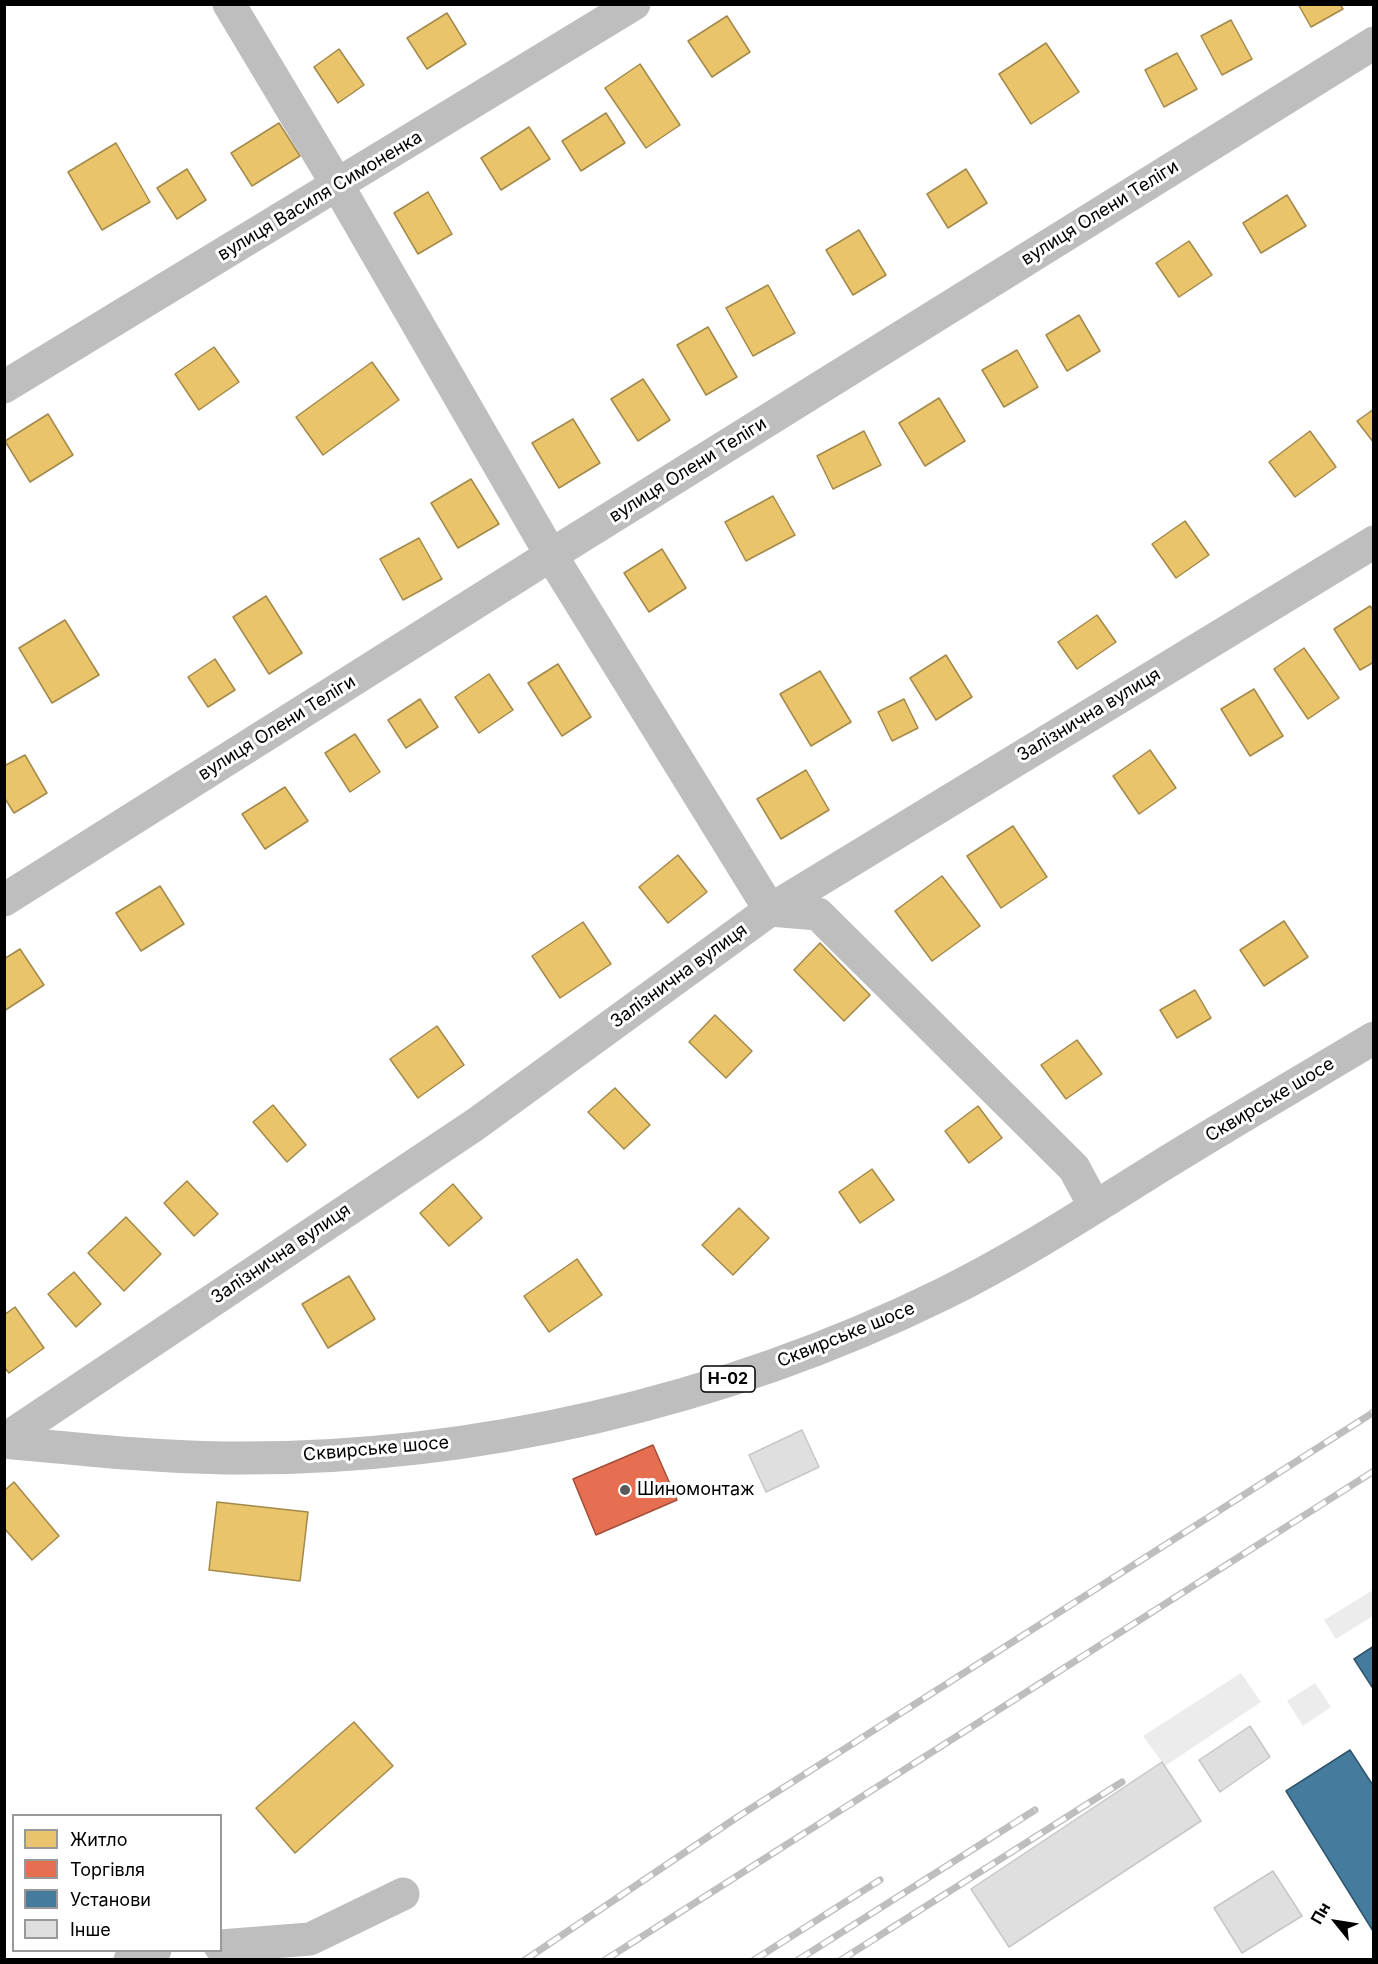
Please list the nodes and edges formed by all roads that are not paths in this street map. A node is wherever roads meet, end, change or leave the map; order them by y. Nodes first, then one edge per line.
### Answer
1 (229, 4) edge
2 (634, 4) edge
3 (1374, 42) edge
4 (338, 186) junction
5 (4, 387) edge
6 (1374, 542) edge
7 (551, 555) junction
8 (4, 900) edge
9 (770, 910) junction
10 (1374, 1038) edge
11 (1095, 1207) junction
12 (4, 1441) edge
13 (404, 1893) dead end
14 (222, 1946) edge
15 (149, 1952) edge
16 (130, 1959) edge

1 - 4 street
2 - 4 street, вулиця Василя Симоненка
3 - 7 street, вулиця Олени Теліги
4 - 5 street, вулиця Василя Симоненка
4 - 7 street
6 - 9 street, Залізнична вулиця
7 - 8 street, вулиця Олени Теліги
7 - 9 street
9 - 11 street
9 - 12 street, Залізнична вулиця
10 - 11 street, Сквирське шосе / Н-02
11 - 12 street, Сквирське шосе / Н-02
13 - 14 street
15 - 16 street

